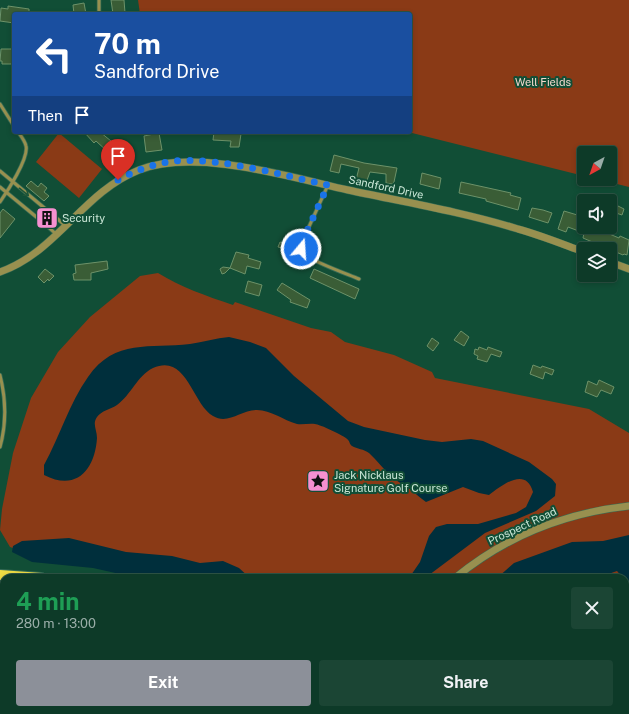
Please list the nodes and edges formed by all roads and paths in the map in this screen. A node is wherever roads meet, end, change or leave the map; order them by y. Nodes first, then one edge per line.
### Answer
1 (99, 0) edge
2 (99, 12) edge
3 (0, 104) edge
4 (12, 123) edge
5 (20, 134) edge
6 (0, 171) edge
7 (13, 182) junction
8 (328, 185) junction
9 (0, 187) edge
10 (6, 193) junction
11 (0, 202) edge
12 (48, 211) dead end
13 (54, 216) dead end
14 (40, 220) dead end
15 (46, 225) dead end
16 (66, 226) junction
17 (57, 235) junction
18 (577, 249) edge
19 (617, 265) edge
20 (629, 269) edge
21 (0, 272) edge
22 (360, 279) dead end
23 (0, 375) edge
24 (0, 447) edge
25 (629, 506) edge
26 (0, 570) edge
27 (10, 574) edge
28 (460, 574) edge

1 - 2 lane
3 - 4 lane
5 - 7 lane
6 - 7 lane
7 - 10 lane
7 -> 12 lane
8 - 16 street, Sandford Drive
8 - 18 street, Sandford Drive
8 - 22 lane
9 - 10 lane
10 - 11 lane
10 - 14 lane
13 - 16 lane
15 - 17 lane
16 - 17 street, Sandford Drive
17 - 21 street, Sandford Drive
19 - 20 street
23 - 24 lane
25 - 28 street, Prospect Road
26 - 27 lane

